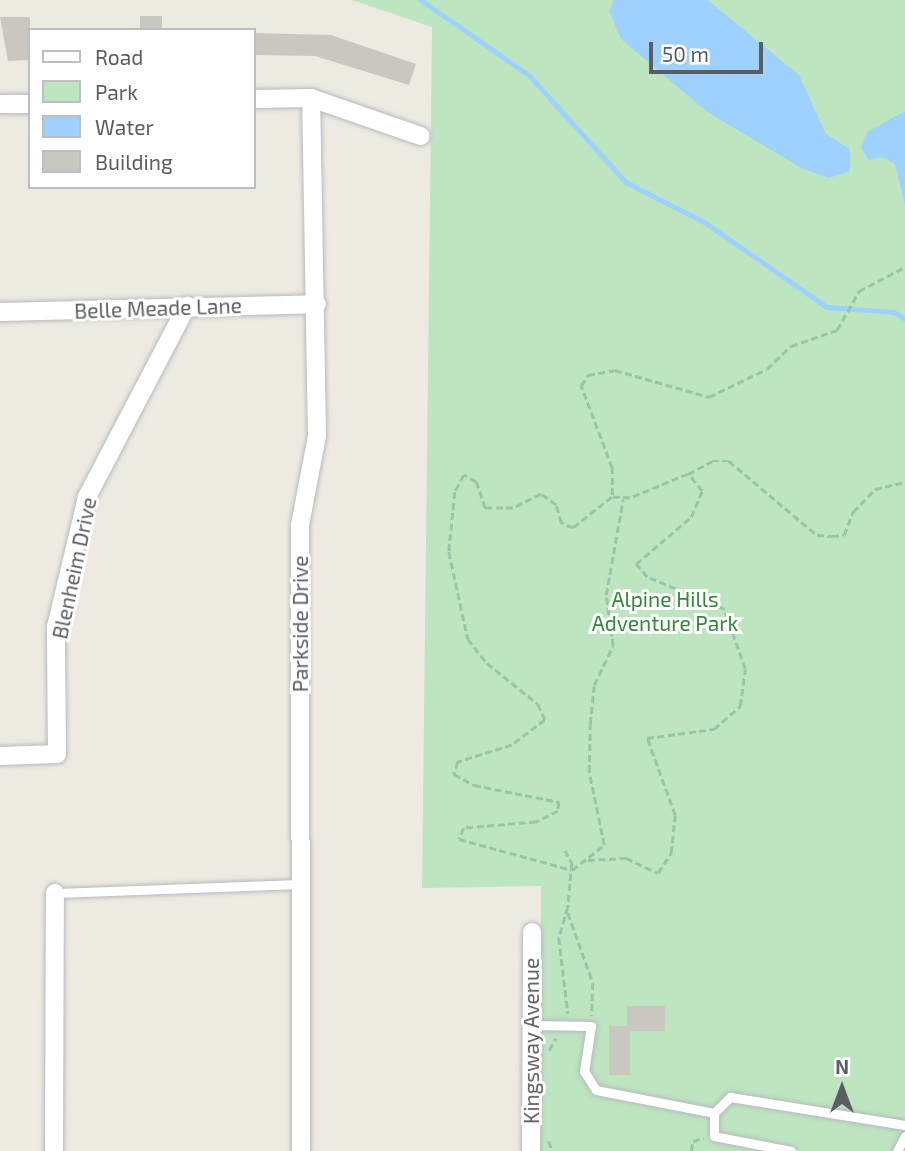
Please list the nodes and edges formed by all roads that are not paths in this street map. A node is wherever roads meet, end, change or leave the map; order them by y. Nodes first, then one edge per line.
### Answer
1 (311, 98) junction
2 (256, 99) edge
3 (0, 104) edge
4 (28, 104) edge
5 (421, 136) dead end
6 (317, 304) junction
7 (187, 306) junction
8 (0, 312) edge
9 (0, 756) edge
10 (301, 884) junction
11 (55, 893) joint
12 (532, 932) dead end
13 (532, 1026) junction
14 (714, 1112) junction
15 (905, 1125) edge
16 (905, 1136) edge
17 (54, 1151) edge
18 (301, 1151) edge
19 (531, 1151) edge
20 (791, 1151) edge
21 (897, 1151) edge

1 - 2 street
1 - 5 street
1 - 6 street, Parkside Drive
3 - 4 street
6 - 7 street, Belle Meade Lane
6 - 10 street, Parkside Drive
7 - 8 street, Belle Meade Lane
7 - 9 street, Blenheim Drive
10 - 11 lane
10 - 18 street, Parkside Drive
11 - 17 street
12 - 13 street, Kingsway Avenue
13 - 14 lane
13 - 19 street, Kingsway Avenue
14 - 15 lane
14 - 20 lane
16 - 21 lane

